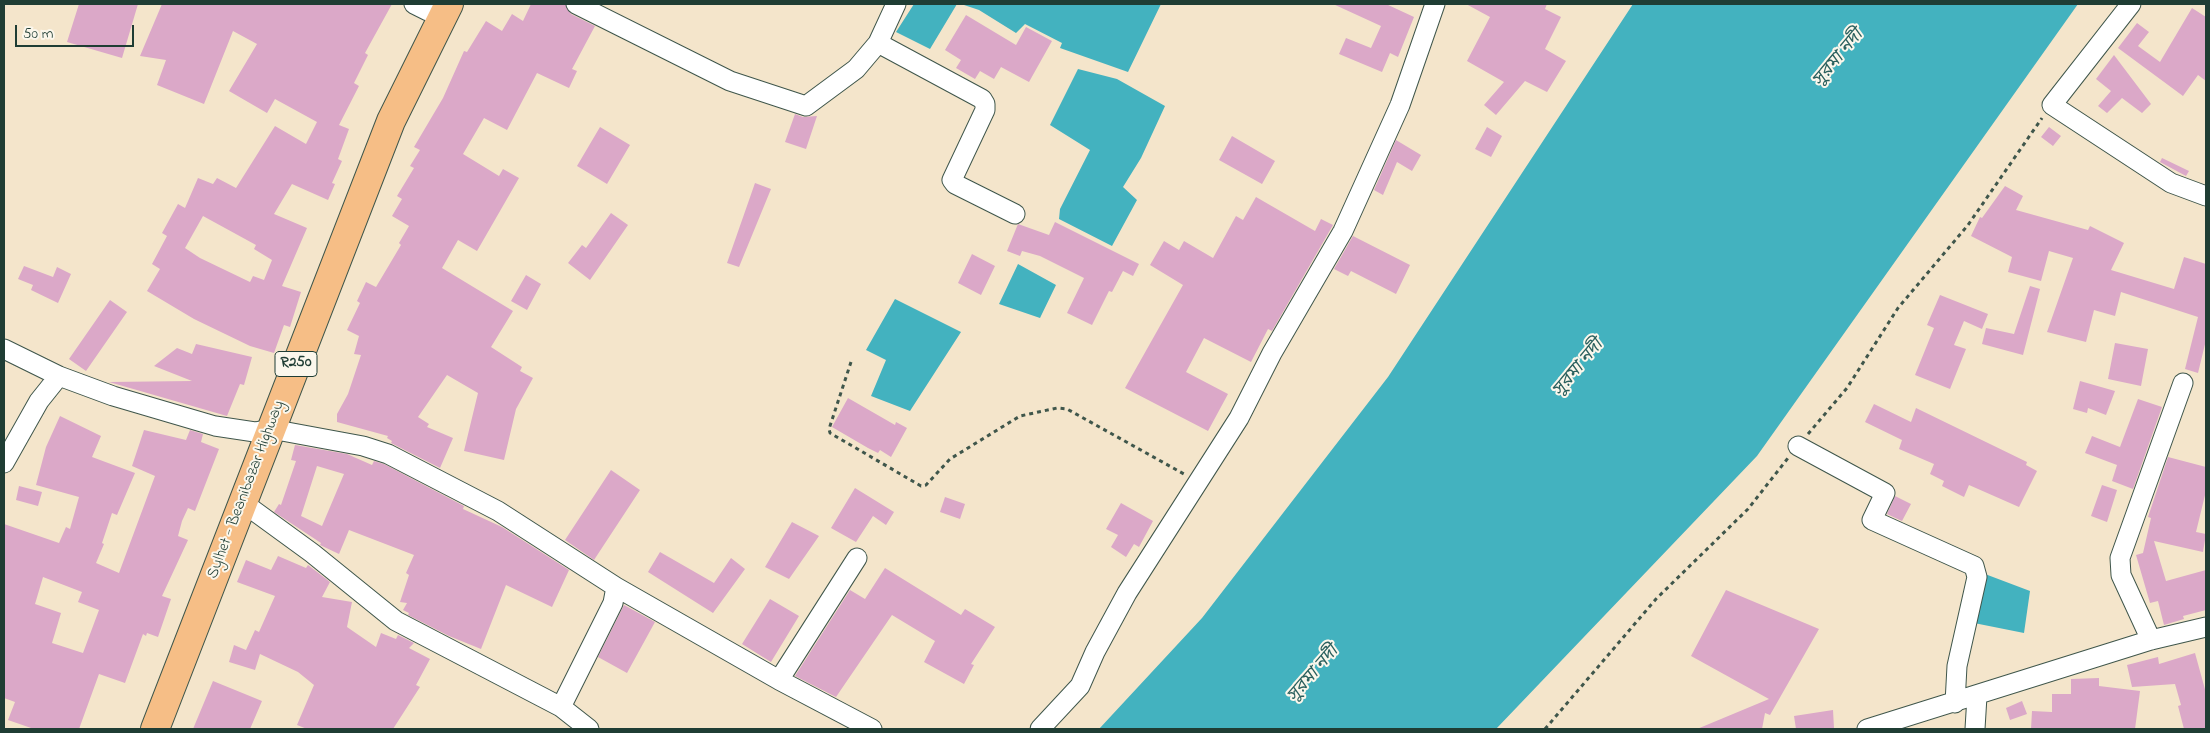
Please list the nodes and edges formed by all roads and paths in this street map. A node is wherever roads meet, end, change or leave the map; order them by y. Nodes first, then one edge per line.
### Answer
1 (576, 4) edge
2 (896, 4) edge
3 (1436, 4) edge
4 (2131, 4) edge
5 (431, 6) edge
6 (878, 43) junction
7 (2052, 104) junction
8 (2206, 196) edge
9 (1015, 214) dead end
10 (4, 349) edge
11 (851, 362) dead end
12 (58, 376) junction
13 (2183, 383) dead end
14 (263, 430) junction
15 (1798, 446) junction
16 (4, 463) edge
17 (1197, 481) junction
18 (242, 502) junction
19 (857, 558) dead end
20 (616, 587) junction
21 (2206, 627) edge
22 (2151, 640) junction
23 (779, 680) junction
24 (1977, 696) junction
25 (1955, 702) junction
26 (561, 707) junction
27 (141, 729) edge
28 (155, 729) edge
29 (589, 729) edge
30 (872, 729) edge
31 (1040, 729) edge
32 (1545, 729) edge
33 (1867, 729) edge
34 (1975, 729) edge

1 - 6 street
2 - 6 street
3 - 17 street
4 - 7 street
5 - 14 main road, Sylhet - Beanibazar Highway / R250
6 - 9 street
7 - 8 street
7 - 15 path
10 - 12 street
11 - 17 path
12 - 14 street
12 - 16 street
13 - 22 street
14 - 18 main road, Sylhet - Beanibazar Highway / R250
14 - 20 street
14 - 27 main road, Sylhet - Beanibazar Highway / R250
15 - 25 street
15 - 32 path
17 - 31 street
18 - 26 street
18 - 28 main road, Sylhet - Beanibazar Highway / R250
19 - 23 street
20 - 23 street
20 - 26 street
21 - 22 street
22 - 24 street
23 - 30 street
24 - 25 street
24 - 34 street
25 - 33 street
26 - 29 street

